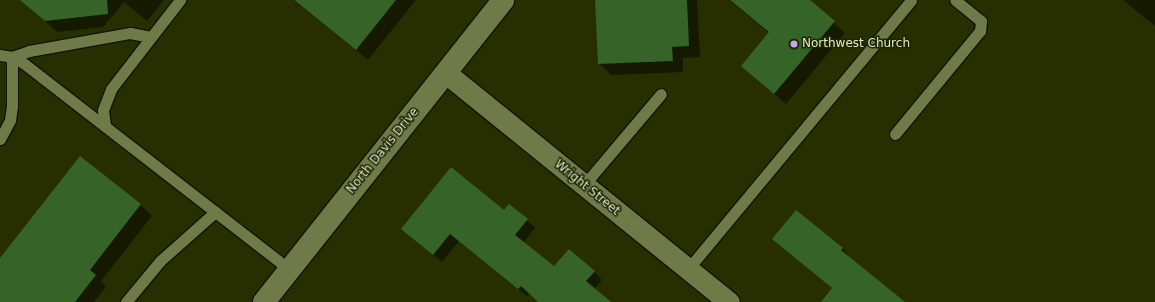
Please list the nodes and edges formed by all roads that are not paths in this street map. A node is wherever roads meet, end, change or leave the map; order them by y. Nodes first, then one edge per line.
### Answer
1 (180, 0) edge
2 (503, 0) edge
3 (911, 0) edge
4 (955, 0) edge
5 (152, 37) junction
6 (0, 55) edge
7 (12, 57) junction
8 (446, 74) junction
9 (661, 94) dead end
10 (105, 125) junction
11 (895, 134) dead end
12 (0, 139) edge
13 (584, 185) junction
14 (215, 212) junction
15 (289, 269) junction
16 (688, 270) junction
17 (126, 302) edge
18 (264, 302) edge
19 (729, 302) edge

1 - 5 lane
2 - 8 street, North Davis Drive
3 - 16 lane
4 - 11 lane
5 - 7 lane
5 - 10 lane
6 - 7 lane
7 - 10 lane
7 - 12 lane
8 - 13 street, Wright Street
8 - 15 street, North Davis Drive
9 - 13 lane
10 - 14 lane
13 - 16 street, Wright Street
14 - 15 lane
14 - 17 lane
15 - 18 street, North Davis Drive
16 - 19 street, Wright Street

